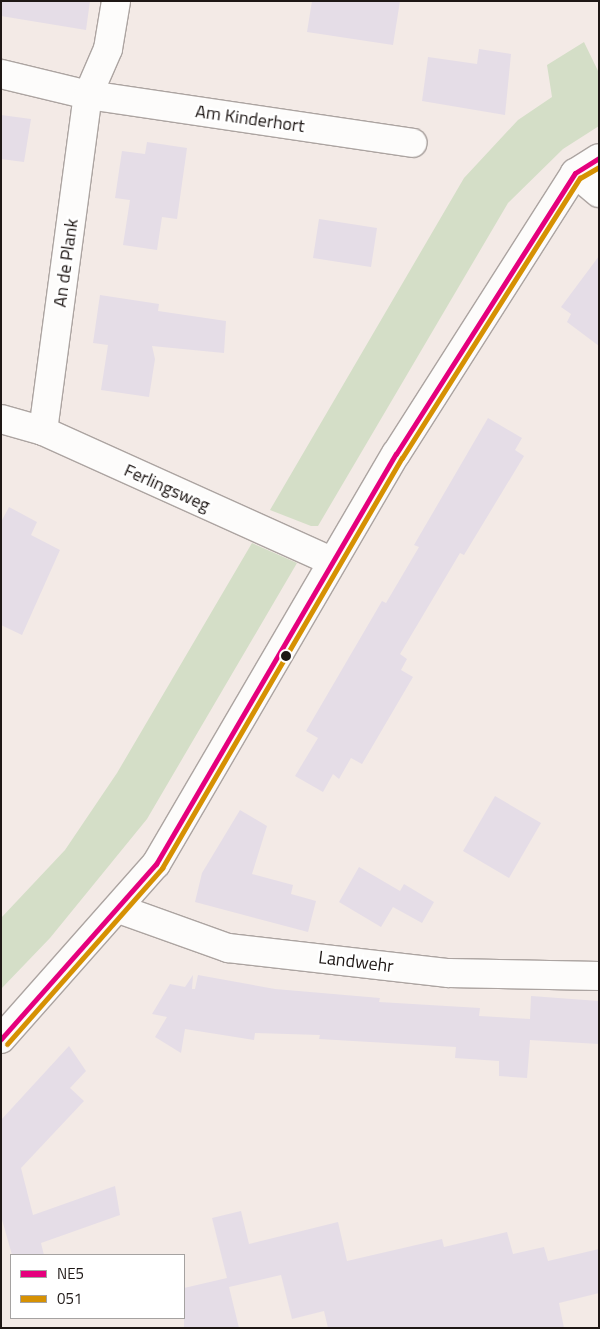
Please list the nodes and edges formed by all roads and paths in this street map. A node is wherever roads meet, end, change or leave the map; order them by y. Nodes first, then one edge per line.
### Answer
1 (116, 1) edge
2 (1, 74) edge
3 (88, 95) junction
4 (412, 142) dead end
5 (599, 158) edge
6 (575, 172) junction
7 (599, 193) edge
8 (1, 419) edge
9 (43, 431) junction
10 (331, 562) junction
11 (119, 909) junction
12 (599, 976) edge
13 (1, 1039) edge

1 - 3 street
2 - 3 street, Am Kinderhort
3 - 4 street, Am Kinderhort
3 - 9 street, An de Plank
5 - 6 street
6 - 7 street
6 - 10 street
8 - 9 street, Ferlingsweg
9 - 10 street, Ferlingsweg
10 - 11 street
11 - 12 street, Landwehr
11 - 13 street

